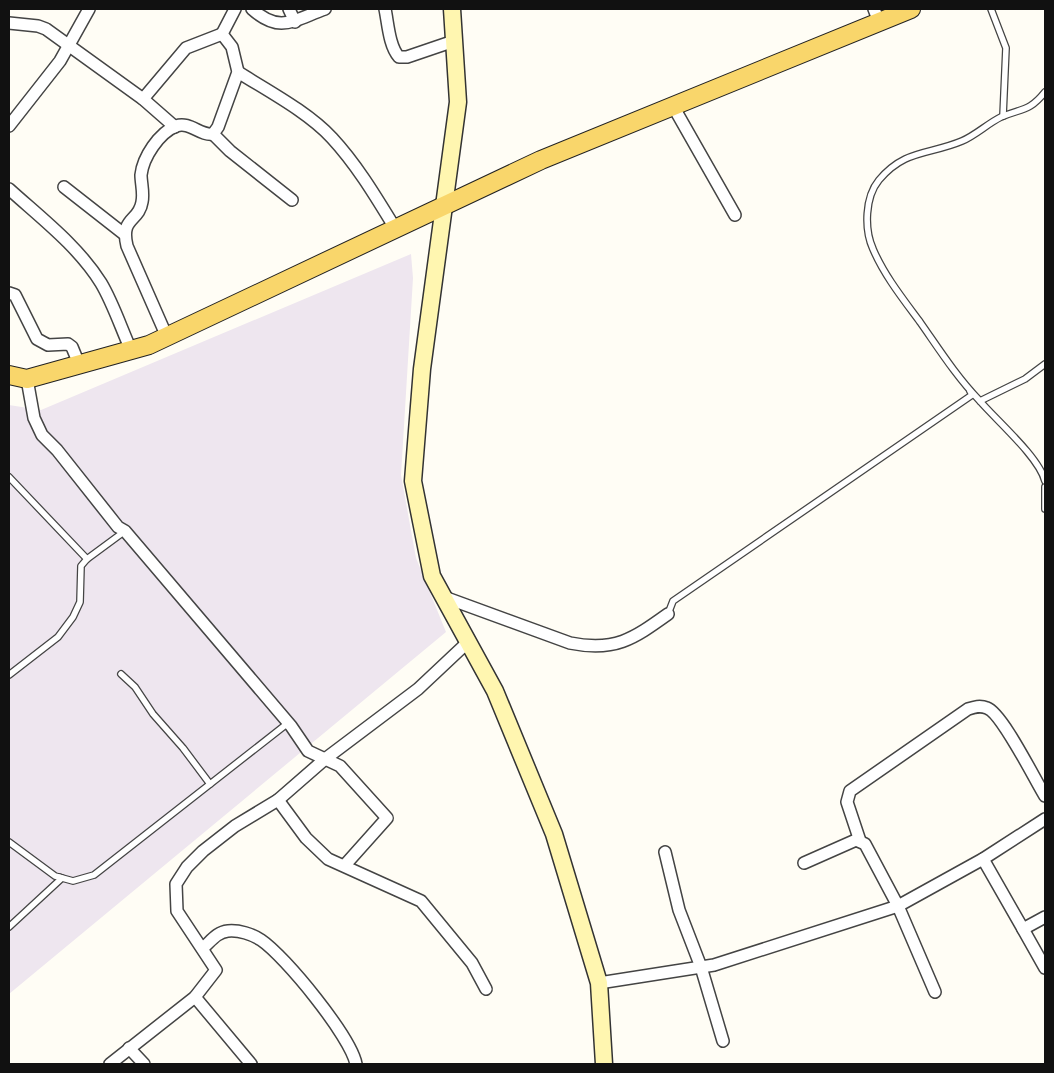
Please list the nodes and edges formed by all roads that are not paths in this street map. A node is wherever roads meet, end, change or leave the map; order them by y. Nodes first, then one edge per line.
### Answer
1 (89, 9) edge
2 (235, 9) edge
3 (252, 9) edge
4 (289, 9) edge
5 (325, 9) edge
6 (385, 9) edge
7 (452, 9) edge
8 (911, 9) edge
9 (991, 9) edge
10 (877, 15) edge
11 (295, 22) junction
12 (9, 23) edge
13 (222, 34) junction
14 (454, 41) junction
15 (69, 44) junction
16 (238, 72) junction
17 (1045, 92) edge
18 (143, 99) junction
19 (673, 106) junction
20 (1003, 116) junction
21 (9, 126) edge
22 (175, 127) junction
23 (213, 134) junction
24 (64, 187) dead end
25 (9, 189) edge
26 (292, 200) dead end
27 (445, 205) junction
28 (735, 215) dead end
29 (396, 228) junction
30 (124, 234) junction
31 (9, 293) edge
32 (167, 337) junction
33 (131, 350) junction
34 (79, 364) junction
35 (1045, 364) edge
36 (9, 375) edge
37 (27, 379) junction
38 (969, 389) junction
39 (980, 401) junction
40 (9, 477) edge
41 (1045, 481) edge
42 (1045, 487) edge
43 (1045, 508) edge
44 (125, 531) junction
45 (87, 559) junction
46 (444, 597) junction
47 (668, 614) joint
48 (468, 642) junction
49 (121, 674) dead end
50 (9, 675) edge
51 (288, 723) junction
52 (325, 759) junction
53 (210, 784) junction
54 (1045, 796) edge
55 (278, 800) junction
56 (1045, 819) edge
57 (860, 841) junction
58 (9, 842) edge
59 (15, 846) junction
60 (9, 852) edge
61 (665, 852) dead end
62 (983, 859) junction
63 (804, 863) dead end
64 (345, 866) junction
65 (55, 876) junction
66 (898, 906) junction
67 (1045, 917) edge
68 (9, 927) edge
69 (1023, 929) junction
70 (204, 948) junction
71 (701, 967) junction
72 (1045, 968) edge
73 (599, 982) junction
74 (486, 990) dead end
75 (935, 992) dead end
76 (195, 997) junction
77 (723, 1041) dead end
78 (129, 1048) junction
79 (110, 1064) edge
80 (144, 1064) edge
81 (251, 1064) edge
82 (356, 1064) edge
83 (604, 1064) edge

1 - 15 street
2 - 13 street
3 - 11 street
4 - 11 street
5 - 11 street
6 - 14 street
7 - 14 street
8 - 10 main road
9 - 20 lane
10 - 19 main road
12 - 15 street
13 - 16 street
13 - 18 street
14 - 27 street
15 - 18 street
15 - 21 street
16 - 23 street
16 - 29 street
17 - 20 lane
18 - 22 street
19 - 27 main road
19 - 28 street
20 - 38 lane
22 - 23 street
22 - 30 street
23 - 26 street
24 - 30 street
25 - 33 street
27 - 29 main road
27 - 46 street
29 - 32 main road
30 - 32 street
31 - 34 street
32 - 33 main road
33 - 34 main road
34 - 37 main road
35 - 39 lane
36 - 37 main road
37 - 44 street
38 - 39 lane
38 - 47 lane
39 - 41 lane
40 - 45 lane
42 - 43 lane
44 - 45 lane
44 - 51 street
45 - 50 lane
46 - 47 street
46 - 48 street
48 - 52 street
48 - 73 street
49 - 53 lane
51 - 52 street
51 - 53 lane
52 - 55 street
52 - 64 street
53 - 65 lane
54 - 57 street
55 - 64 street
55 - 70 street
56 - 62 street
57 - 63 street
57 - 66 street
58 - 59 lane
59 - 60 lane
59 - 65 lane
61 - 71 street
62 - 66 street
62 - 69 street
64 - 74 street
65 - 68 lane
66 - 71 street
66 - 75 street
67 - 69 street
69 - 72 street
70 - 76 street
70 - 82 street
71 - 73 street
71 - 77 street
73 - 83 street
76 - 78 street
76 - 81 street
78 - 79 street
78 - 80 street

